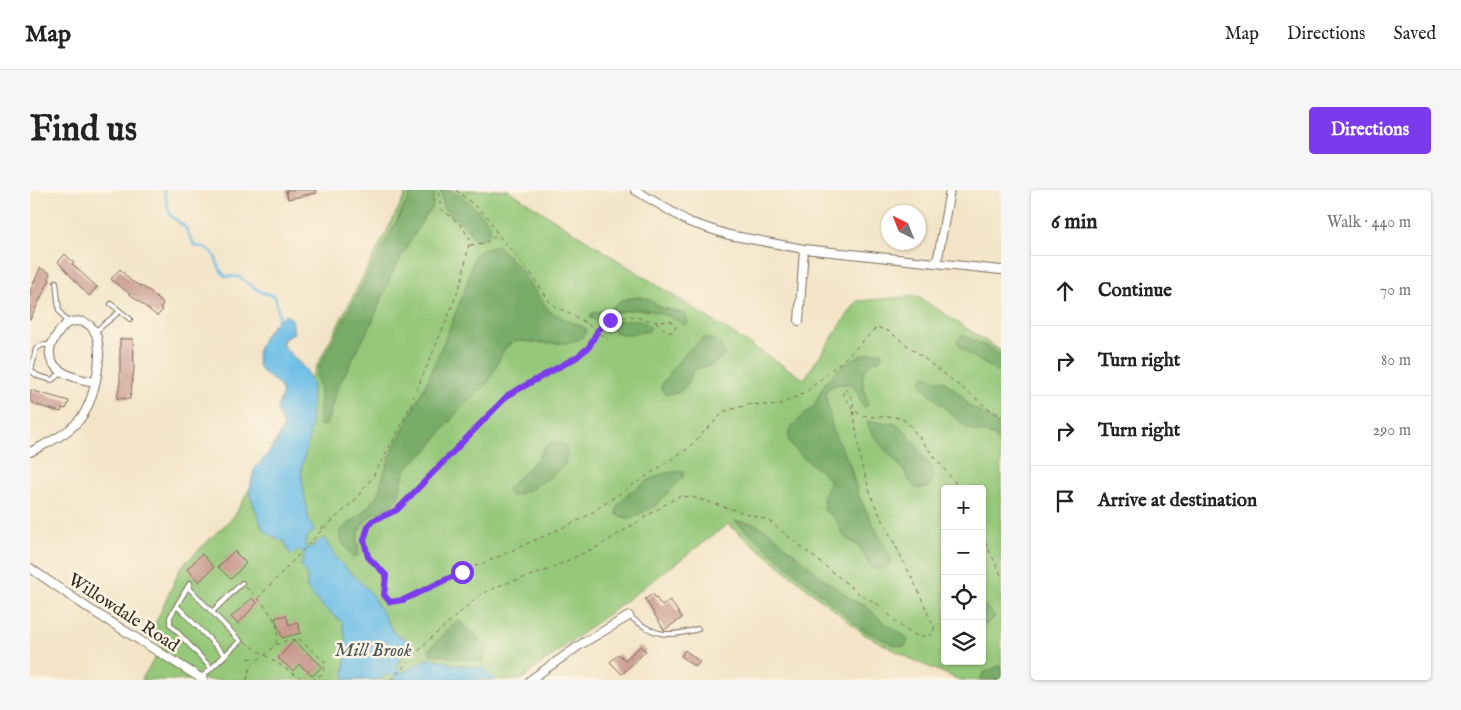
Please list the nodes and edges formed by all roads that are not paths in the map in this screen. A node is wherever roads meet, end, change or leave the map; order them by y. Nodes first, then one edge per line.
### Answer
1 (635, 190) edge
2 (950, 190) edge
3 (804, 249) junction
4 (937, 263) junction
5 (1001, 270) edge
6 (56, 282) dead end
7 (111, 304) dead end
8 (119, 312) junction
9 (130, 319) dead end
10 (799, 320) dead end
11 (67, 323) junction
12 (96, 331) junction
13 (52, 345) junction
14 (61, 373) junction
15 (95, 382) junction
16 (30, 452) edge
17 (30, 568) edge
18 (242, 583) road end
19 (177, 606) junction
20 (212, 612) junction
21 (629, 616) joint
22 (698, 629) dead end
23 (225, 655) junction
24 (211, 668) junction
25 (202, 679) edge
26 (530, 680) edge

1 - 3 street
2 - 4 street
3 - 4 street
3 - 10 street
4 - 5 street
6 - 11 lane
7 - 8 lane
8 - 9 lane
8 - 12 lane
11 - 12 street
11 - 13 street
12 - 15 street
13 - 14 street
13 - 14 lane
14 - 15 street
15 - 16 street
17 - 25 street, Willowdale Road
18 - 20 lane
19 - 20 lane
19 - 23 lane
19 - 24 lane
20 - 23 lane
21 - 22 lane
21 - 26 street
23 - 24 lane
24 - 25 lane

